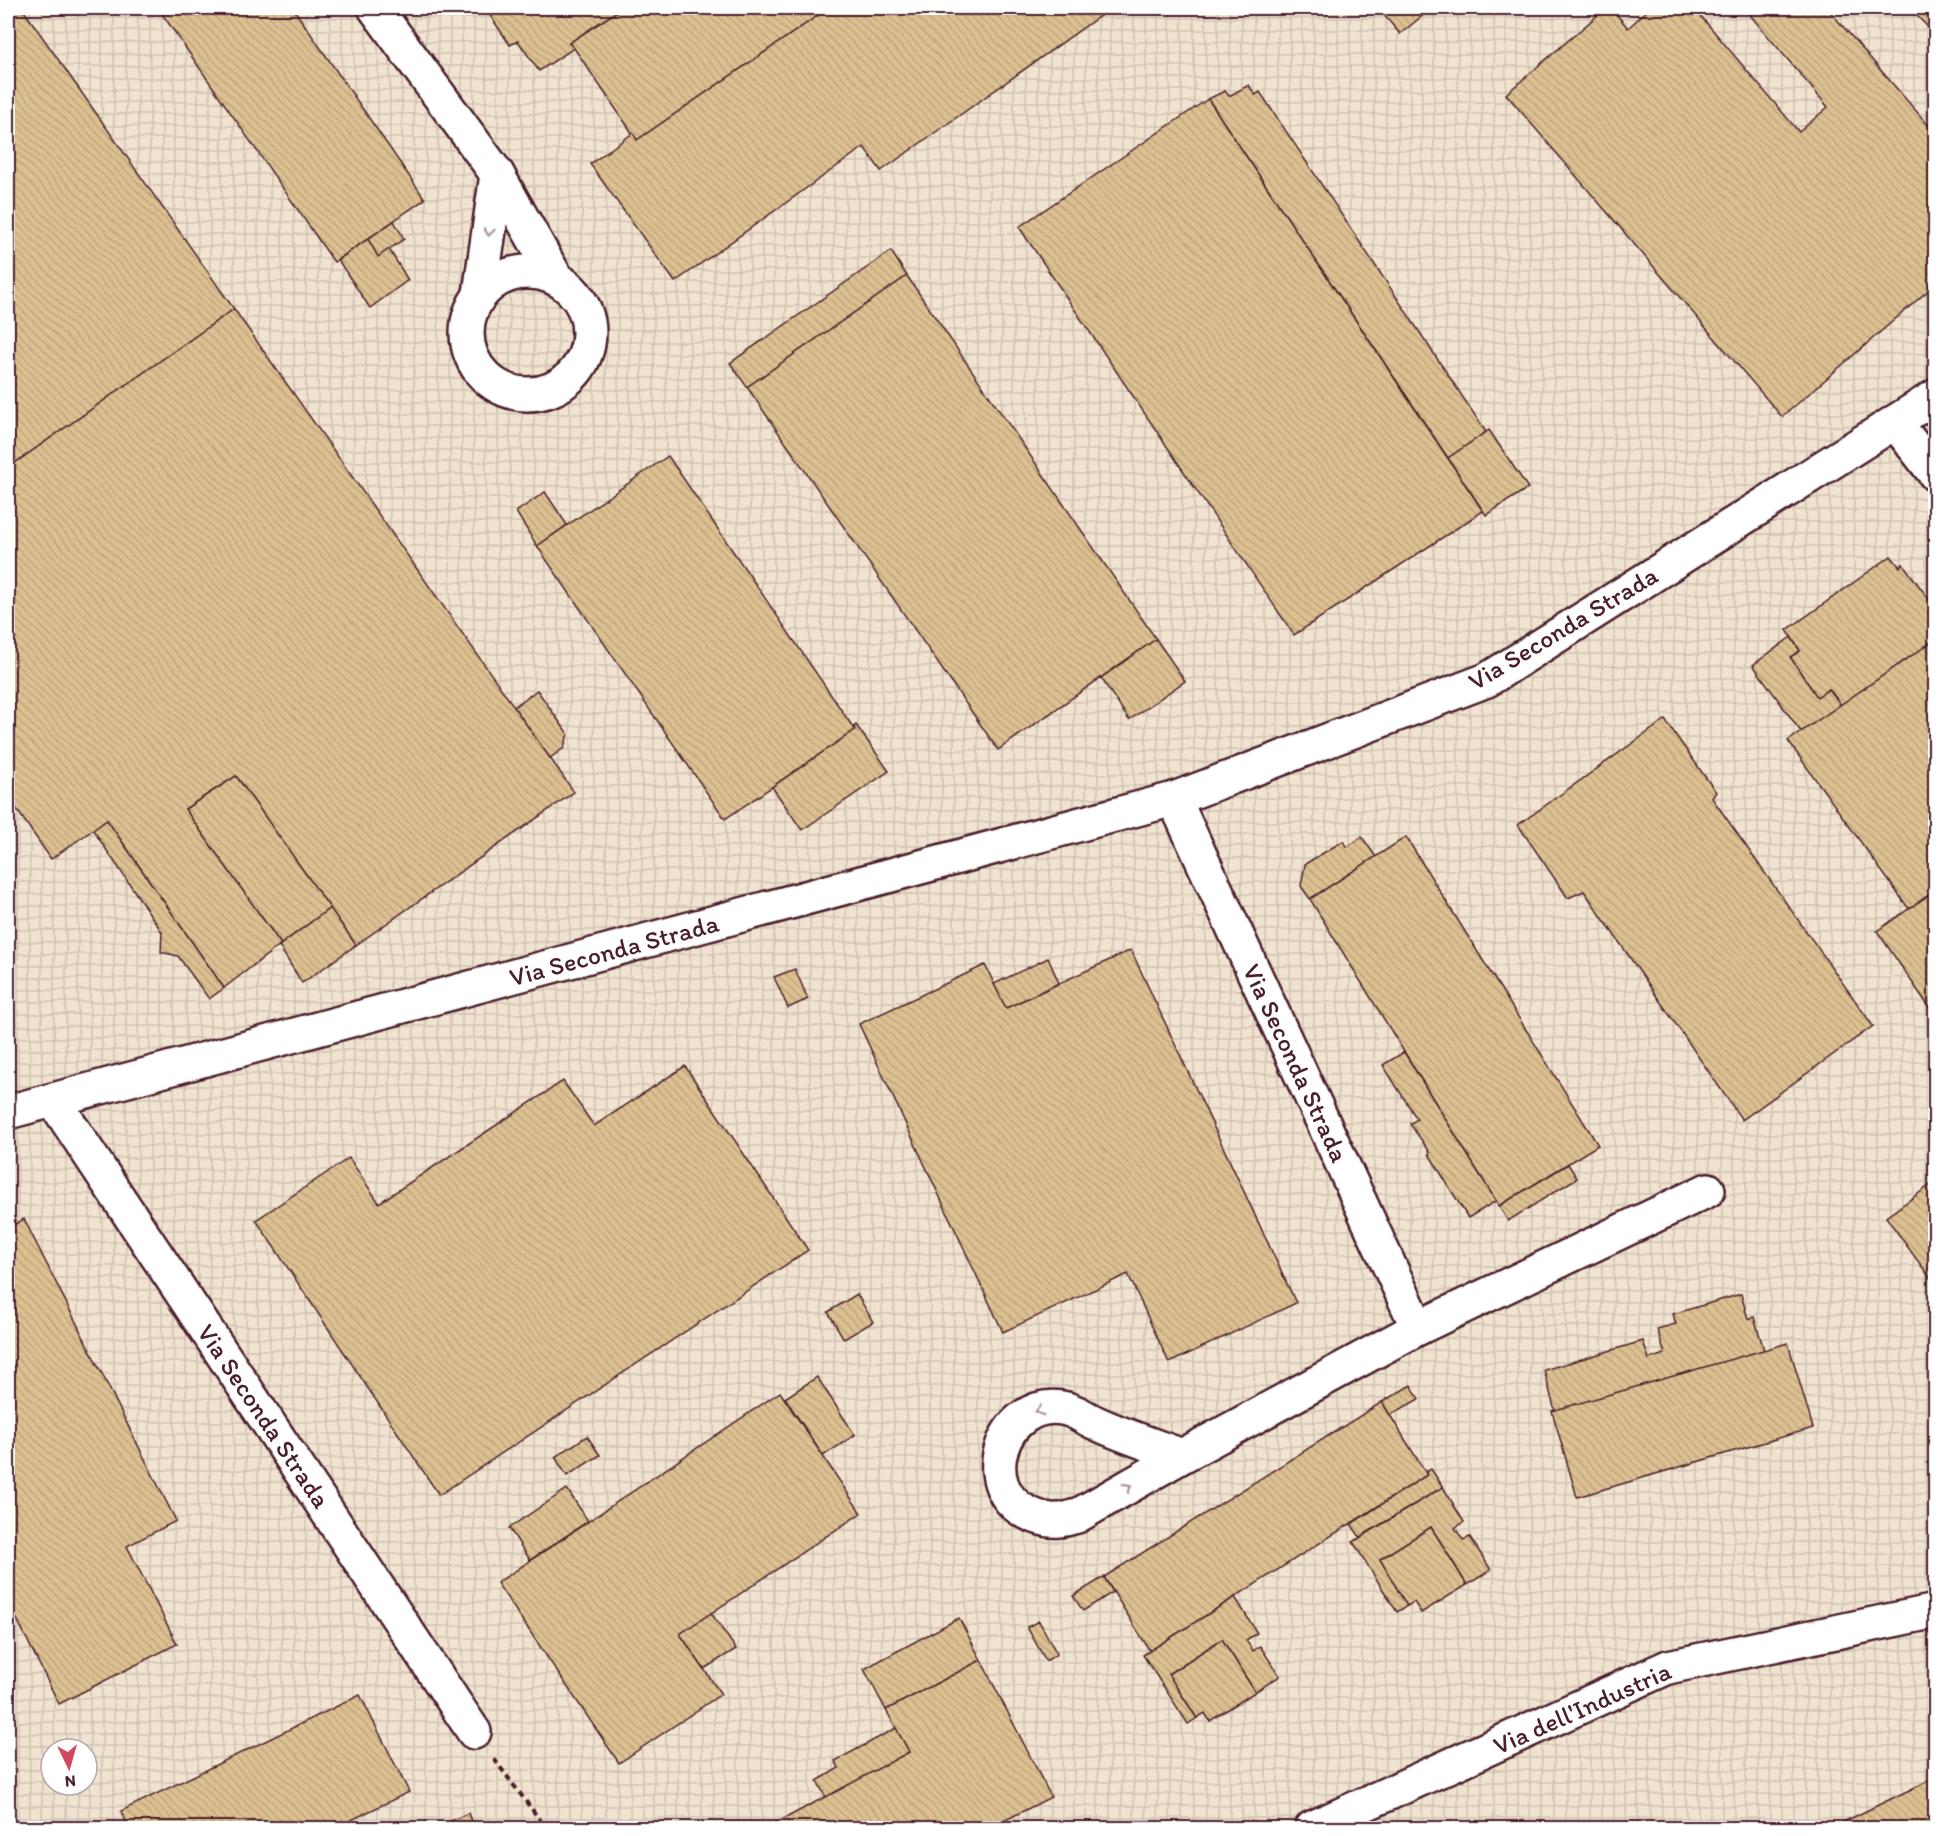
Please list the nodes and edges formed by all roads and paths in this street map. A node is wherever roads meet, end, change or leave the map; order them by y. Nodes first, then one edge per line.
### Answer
1 (375, 8) edge
2 (497, 174) junction
3 (556, 278) junction
4 (480, 294) junction
5 (1935, 396) edge
6 (1894, 422) junction
7 (1935, 475) edge
8 (1174, 799) junction
9 (54, 1101) junction
10 (8, 1113) edge
11 (1708, 1190) dead end
12 (1418, 1328) junction
13 (1182, 1456) junction
14 (1935, 1611) edge
15 (474, 1732) joint
16 (546, 1828) edge
17 (1312, 1828) edge

1 - 2 street
2 - 3 street
2 -> 4 street
3 - 4 street
3 - 4 street
5 - 6 street, Via Seconda Strada
6 - 7 street
6 - 8 street, Via Seconda Strada
8 - 9 street, Via Seconda Strada
8 - 12 street, Via Seconda Strada
9 - 10 street, Via Seconda Strada
9 - 15 street, Via Seconda Strada
11 - 12 street
12 - 13 street
13 -> 13 street
14 - 17 street, Via dell'Industria
15 - 16 path

